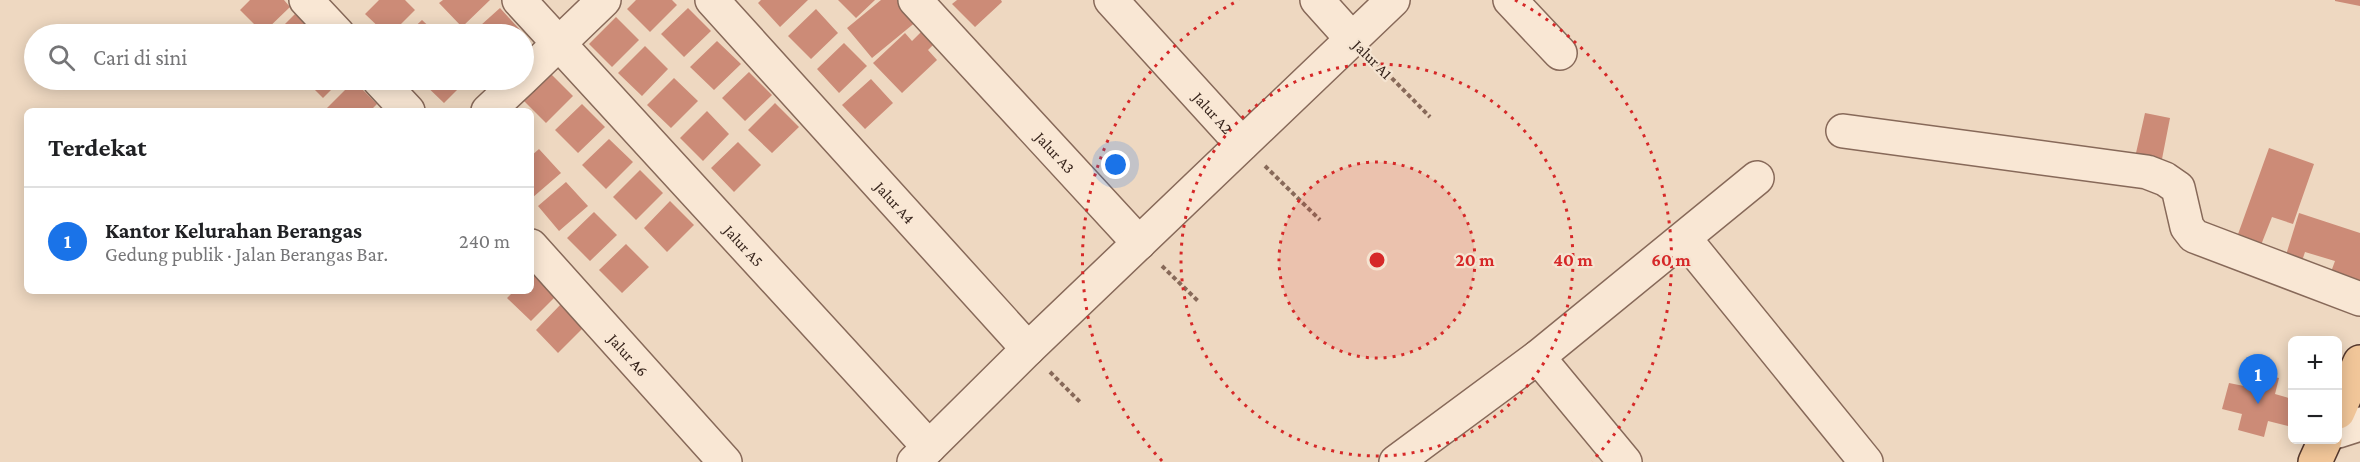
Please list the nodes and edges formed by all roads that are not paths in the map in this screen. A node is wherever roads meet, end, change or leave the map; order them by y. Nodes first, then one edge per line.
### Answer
1 (306, 0) edge
2 (519, 0) edge
3 (604, 0) edge
4 (712, 0) edge
5 (915, 0) edge
6 (1111, 0) edge
7 (1317, 0) edge
8 (1393, 0) edge
9 (1519, 4) edge
10 (329, 24) edge
11 (1352, 39) junction
12 (559, 42) junction
13 (1560, 52) dead end
14 (534, 66) edge
15 (388, 90) edge
16 (510, 90) edge
17 (405, 108) edge
18 (491, 108) edge
19 (1843, 131) dead end
20 (1242, 144) junction
21 (1757, 178) dead end
22 (1685, 239) junction
23 (1139, 243) junction
24 (534, 249) edge
25 (2360, 299) edge
26 (1028, 349) junction
27 (1538, 357) junction
28 (2360, 362) edge
29 (2342, 401) edge
30 (2360, 424) edge
31 (2342, 429) edge
32 (2323, 444) edge
33 (922, 455) edge
34 (726, 462) edge
35 (1398, 462) edge
36 (1625, 462) edge
37 (1866, 462) edge
38 (2314, 462) edge

1 - 10 street
2 - 12 street, Jalur A5
3 - 12 street
4 - 26 street, Jalur A4
5 - 23 street, Jalur A3
6 - 20 street, Jalur A2
7 - 11 street, Jalur A1
8 - 11 street
9 - 13 street
11 - 20 street
12 - 14 street
12 - 33 street, Jalur A5
15 - 17 street
16 - 18 street
19 - 25 street
20 - 23 street
21 - 22 street
22 - 27 street
22 - 37 street
23 - 26 street
24 - 34 street, Jalur A6
26 - 33 street
27 - 35 street
27 - 36 street
28 - 29 main road
30 - 31 street
32 - 38 main road

